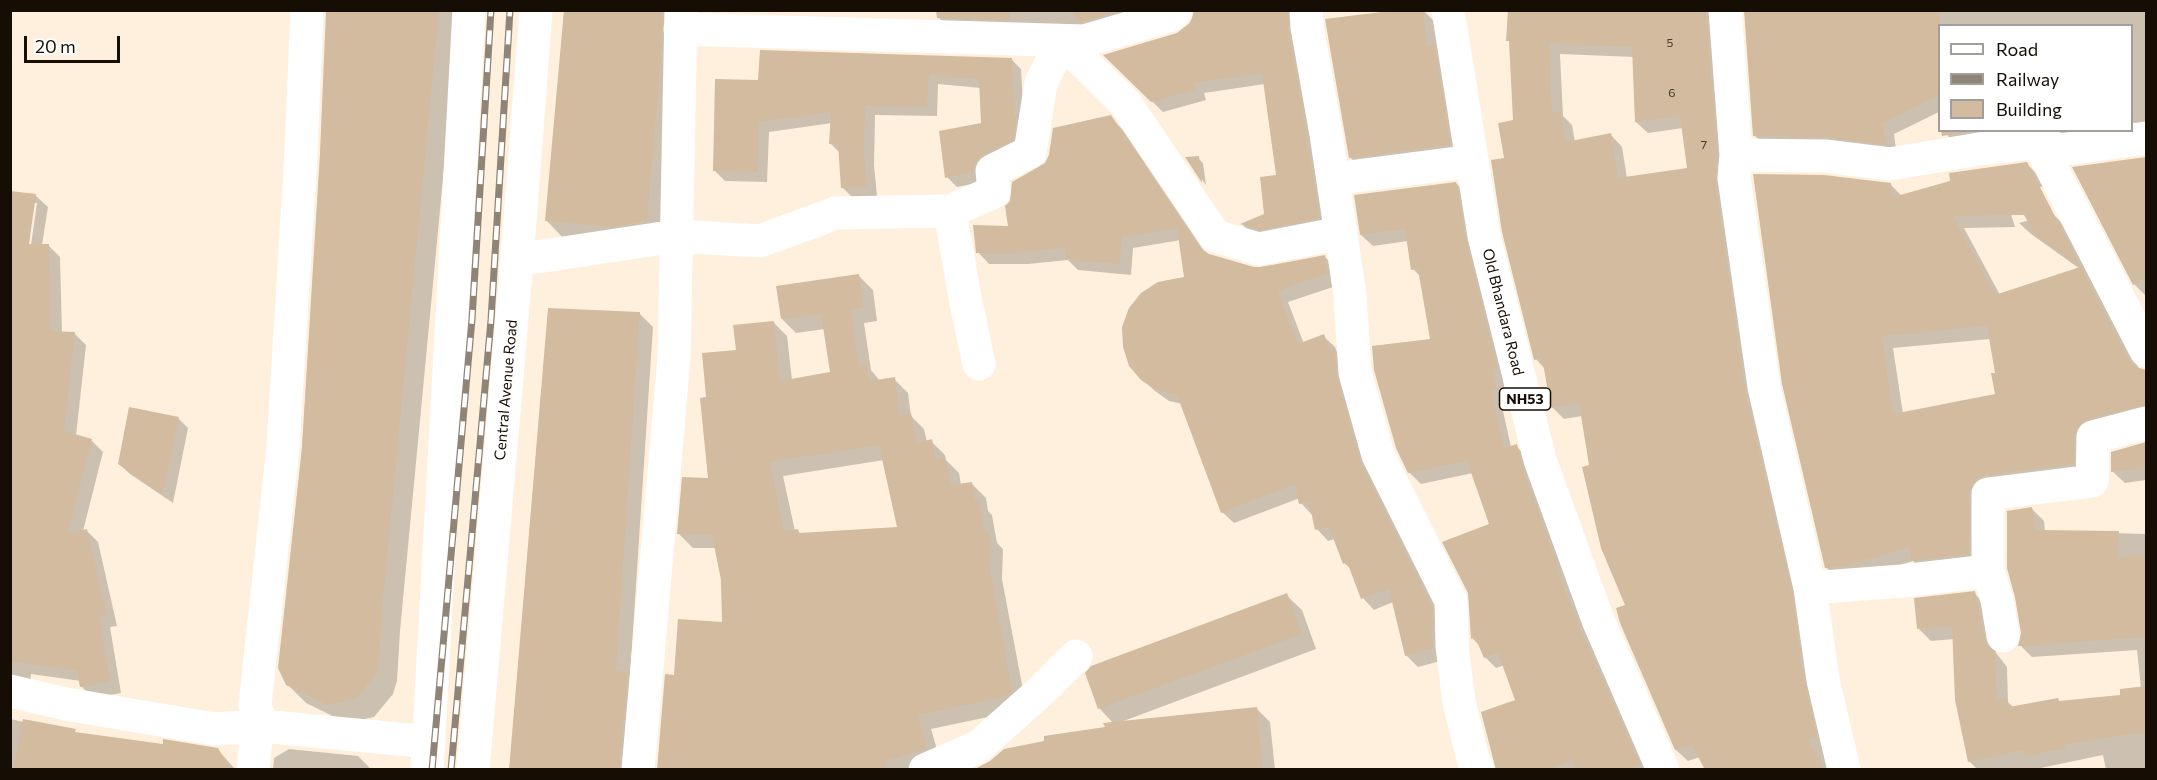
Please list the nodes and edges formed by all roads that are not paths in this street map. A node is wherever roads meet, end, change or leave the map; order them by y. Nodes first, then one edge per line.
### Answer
1 (307, 10) edge
2 (469, 10) edge
3 (536, 10) edge
4 (1176, 10) edge
5 (1306, 10) edge
6 (1448, 10) edge
7 (1725, 10) edge
8 (680, 20) edge
9 (1062, 41) junction
10 (2146, 138) edge
11 (2038, 142) junction
12 (1736, 155) junction
13 (1472, 160) junction
14 (1333, 179) junction
15 (950, 211) junction
16 (1341, 233) junction
17 (676, 236) junction
18 (517, 260) junction
19 (2146, 351) edge
20 (980, 364) dead end
21 (2146, 423) edge
22 (1988, 571) junction
23 (1810, 588) junction
24 (2003, 636) dead end
25 (1076, 656) dead end
26 (10, 691) edge
27 (260, 726) junction
28 (428, 756) edge
29 (253, 770) edge
30 (473, 770) edge
31 (638, 770) edge
32 (925, 770) edge
33 (1478, 770) edge
34 (1664, 770) edge
35 (1844, 770) edge

1 - 27 main road
2 - 28 main road
3 - 18 main road, Central Avenue Road
4 - 9 main road
5 - 14 main road
6 - 13 main road, Old Bhandara Road / NH53
7 - 12 main road
8 - 9 main road
8 - 17 main road
9 - 15 main road
9 - 16 main road
10 - 11 main road
11 - 12 main road
11 - 19 main road
12 - 23 main road
13 - 14 main road
13 - 34 main road, Old Bhandara Road / NH53
14 - 16 main road
15 - 17 main road
15 - 20 main road
16 - 33 main road
17 - 18 main road
17 - 31 main road
18 - 30 main road, Central Avenue Road
21 - 22 main road
22 - 23 main road
22 - 24 main road
23 - 35 main road
25 - 32 main road
26 - 27 main road
27 - 28 main road
27 - 29 main road

